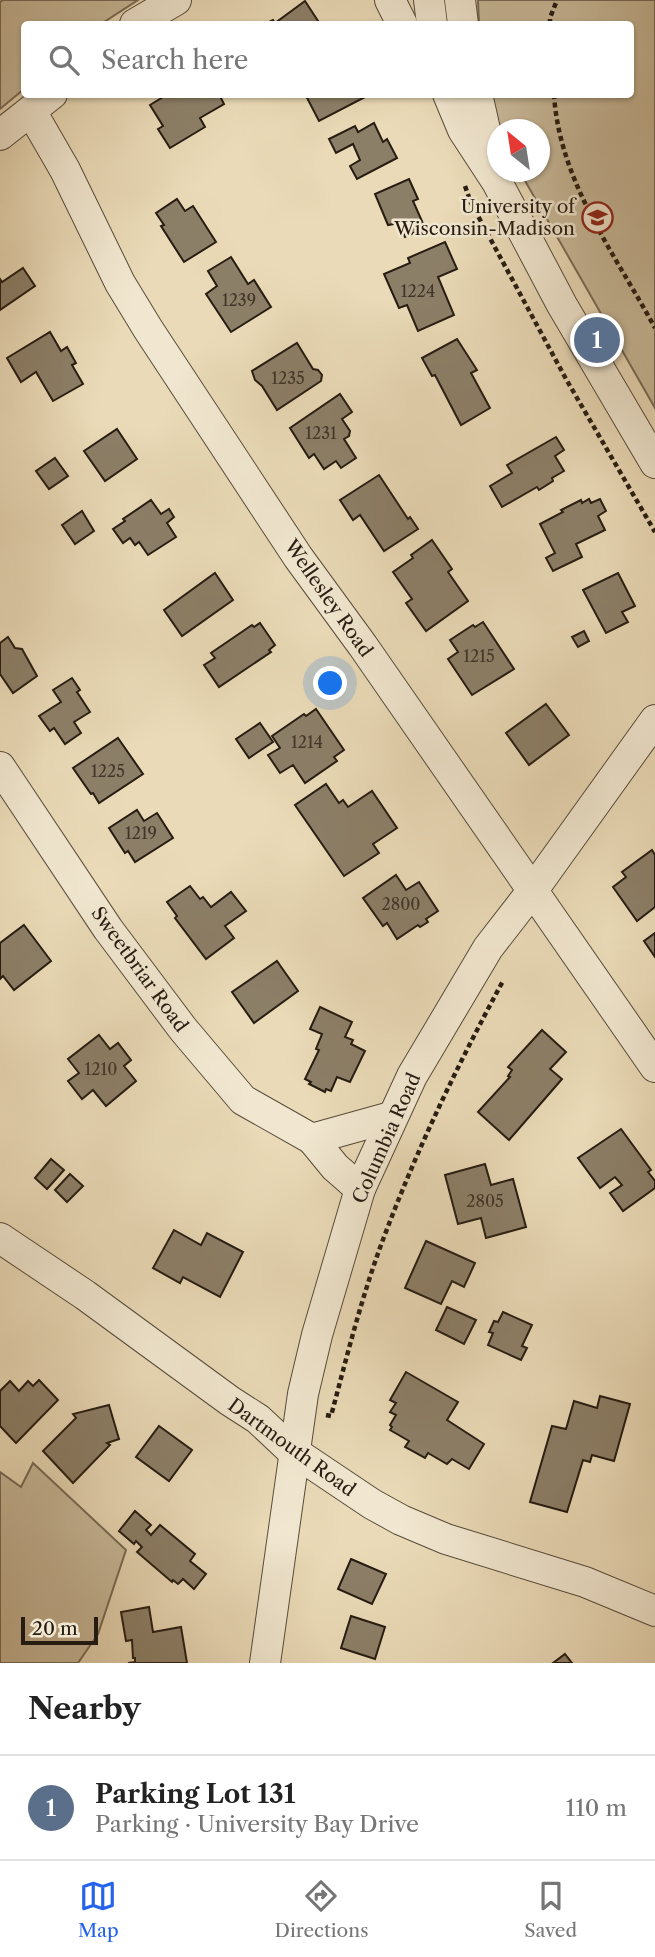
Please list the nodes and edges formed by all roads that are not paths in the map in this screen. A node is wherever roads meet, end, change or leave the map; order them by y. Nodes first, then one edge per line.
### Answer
1 (176, 0) edge
2 (390, 0) edge
3 (429, 0) edge
4 (460, 0) edge
5 (140, 21) edge
6 (400, 21) edge
7 (432, 21) edge
8 (463, 21) edge
9 (478, 98) edge
10 (42, 103) edge
11 (453, 108) edge
12 (0, 135) edge
13 (497, 183) junction
14 (655, 463) edge
15 (655, 720) edge
16 (0, 767) edge
17 (533, 890) junction
18 (655, 1067) edge
19 (391, 1117) junction
20 (312, 1139) junction
21 (360, 1189) junction
22 (0, 1238) edge
23 (295, 1452) junction
24 (655, 1611) edge
25 (265, 1663) edge

1 - 5 street
2 - 6 street
3 - 7 street
4 - 8 street
9 - 13 street
10 - 12 street
10 - 17 street, Wellesley Road
11 - 13 street
13 - 14 street
15 - 17 street, Columbia Road
16 - 20 street, Sweetbriar Road
17 - 18 street, Wellesley Road
17 - 19 street, Columbia Road
19 - 20 street
19 - 21 street, Columbia Road
20 - 21 street, Sweetbriar Road
21 - 23 street, Columbia Road
22 - 23 street, Dartmouth Road
23 - 24 street, Dartmouth Road
23 - 25 street, Columbia Road

